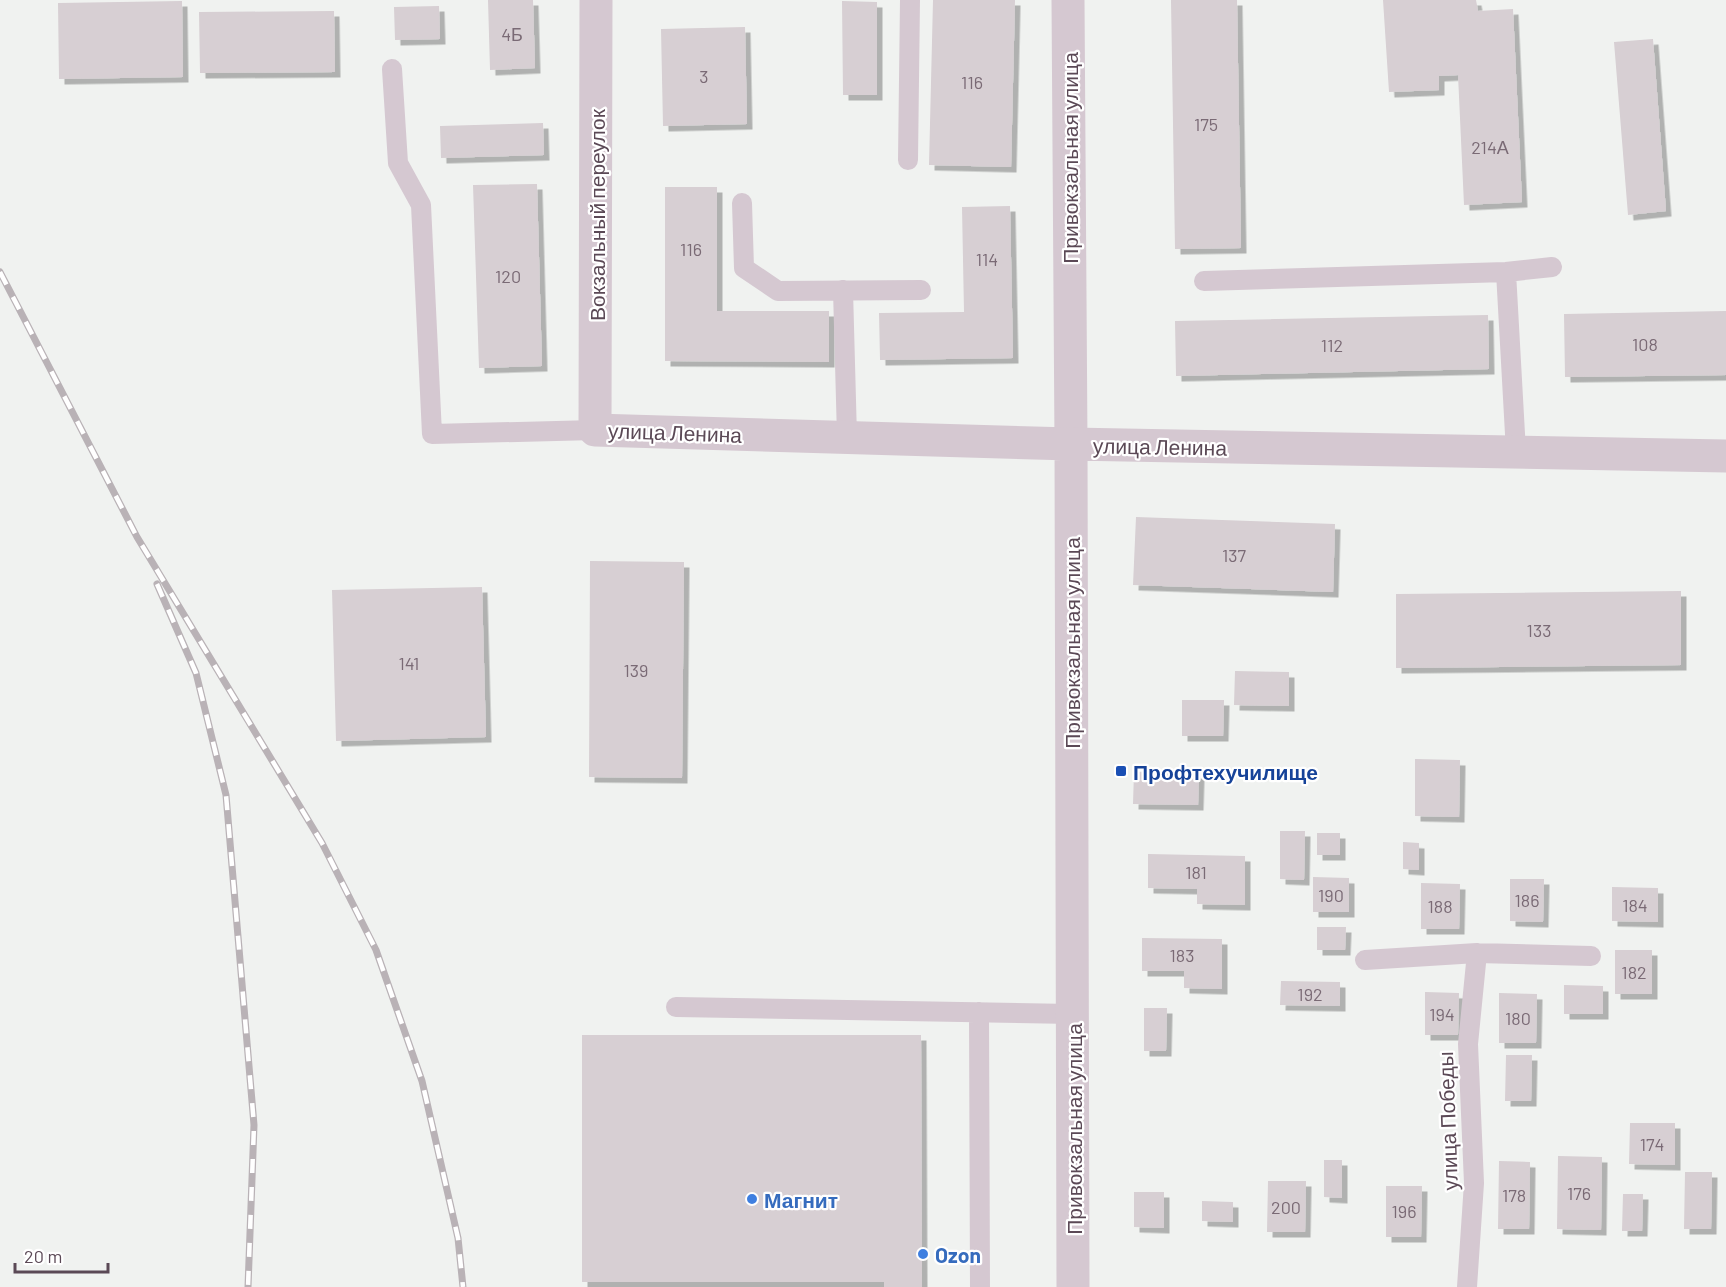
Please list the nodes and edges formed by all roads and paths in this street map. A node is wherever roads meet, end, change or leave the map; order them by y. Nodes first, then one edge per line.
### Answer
1 (596, 0) edge
2 (910, 0) edge
3 (1068, 0) edge
4 (392, 69) dead end
5 (908, 160) dead end
6 (742, 203) dead end
7 (1552, 267) dead end
8 (1506, 272) junction
9 (1204, 281) dead end
10 (843, 290) junction
11 (921, 290) dead end
12 (595, 430) junction
13 (847, 437) junction
14 (1071, 444) junction
15 (1516, 452) junction
16 (1726, 456) edge
17 (1477, 953) junction
18 (1591, 956) dead end
19 (1365, 960) dead end
20 (676, 1007) dead end
21 (979, 1012) junction
22 (1072, 1014) junction
23 (980, 1287) edge
24 (1073, 1287) edge
25 (1467, 1287) edge

1 - 12 street, Вокзальный переулок
2 - 5 lane
3 - 14 street, Привокзальная улица
4 - 12 lane
6 - 10 lane
7 - 8 lane
8 - 9 lane
8 - 15 lane
10 - 11 lane
10 - 13 lane
12 - 13 street, улица Ленина
13 - 14 street, улица Ленина
14 - 15 street, улица Ленина
14 - 22 street, Привокзальная улица
15 - 16 street, улица Ленина
17 - 18 lane
17 - 19 lane
17 - 25 lane, улица Победы
20 - 21 lane
21 - 22 lane
21 - 23 lane
22 - 24 street, Привокзальная улица

